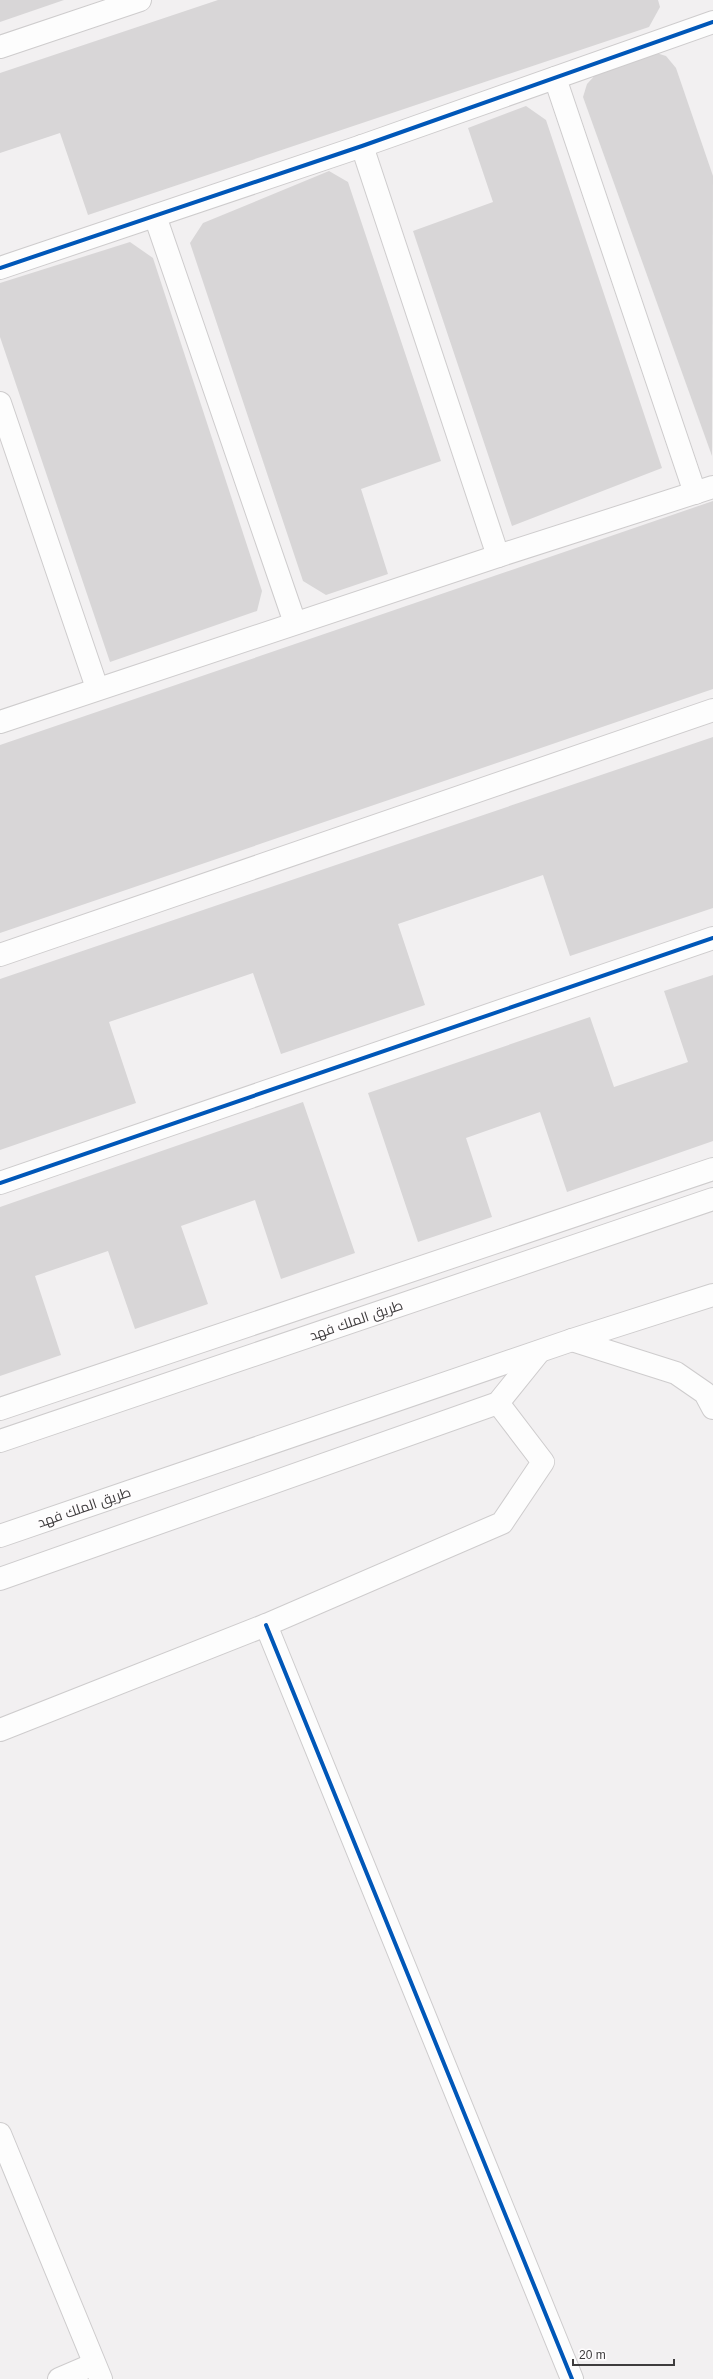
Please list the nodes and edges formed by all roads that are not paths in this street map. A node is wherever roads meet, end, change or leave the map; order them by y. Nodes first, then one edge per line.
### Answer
1 (140, 0) edge
2 (713, 22) edge
3 (0, 47) edge
4 (554, 78) junction
5 (362, 146) junction
6 (155, 216) junction
7 (0, 268) edge
8 (0, 403) edge
9 (704, 490) edge
10 (498, 556) junction
11 (295, 623) junction
12 (97, 688) junction
13 (713, 710) edge
14 (0, 722) edge
15 (713, 938) edge
16 (0, 955) edge
17 (713, 1169) edge
18 (0, 1183) edge
19 (713, 1199) edge
20 (713, 1295) edge
21 (572, 1340) junction
22 (539, 1352) junction
23 (498, 1403) junction
24 (713, 1408) edge
25 (0, 1409) edge
26 (0, 1441) edge
27 (0, 1536) edge
28 (0, 1579) edge
29 (266, 1625) junction
30 (0, 1730) edge
31 (0, 2134) edge
32 (98, 2371) edge
33 (59, 2379) edge
34 (572, 2379) edge

1 - 3 main road
2 - 4 main road
4 - 5 main road
4 - 9 main road
5 - 6 main road
5 - 10 main road
6 - 7 main road
6 - 11 main road
8 - 12 main road
9 - 10 main road
10 - 11 main road
11 - 12 main road
12 - 14 main road
13 - 16 main road
15 - 18 main road
17 - 25 main road
19 - 26 main road, طريق الملك فهد
20 - 21 main road, طريق الملك فهد
21 - 22 main road, طريق الملك فهد
21 - 24 main road
22 - 23 main road
22 - 27 main road, طريق الملك فهد
23 - 28 main road
23 - 29 main road
29 - 30 main road
29 - 34 main road
31 - 32 main road
32 - 33 main road

